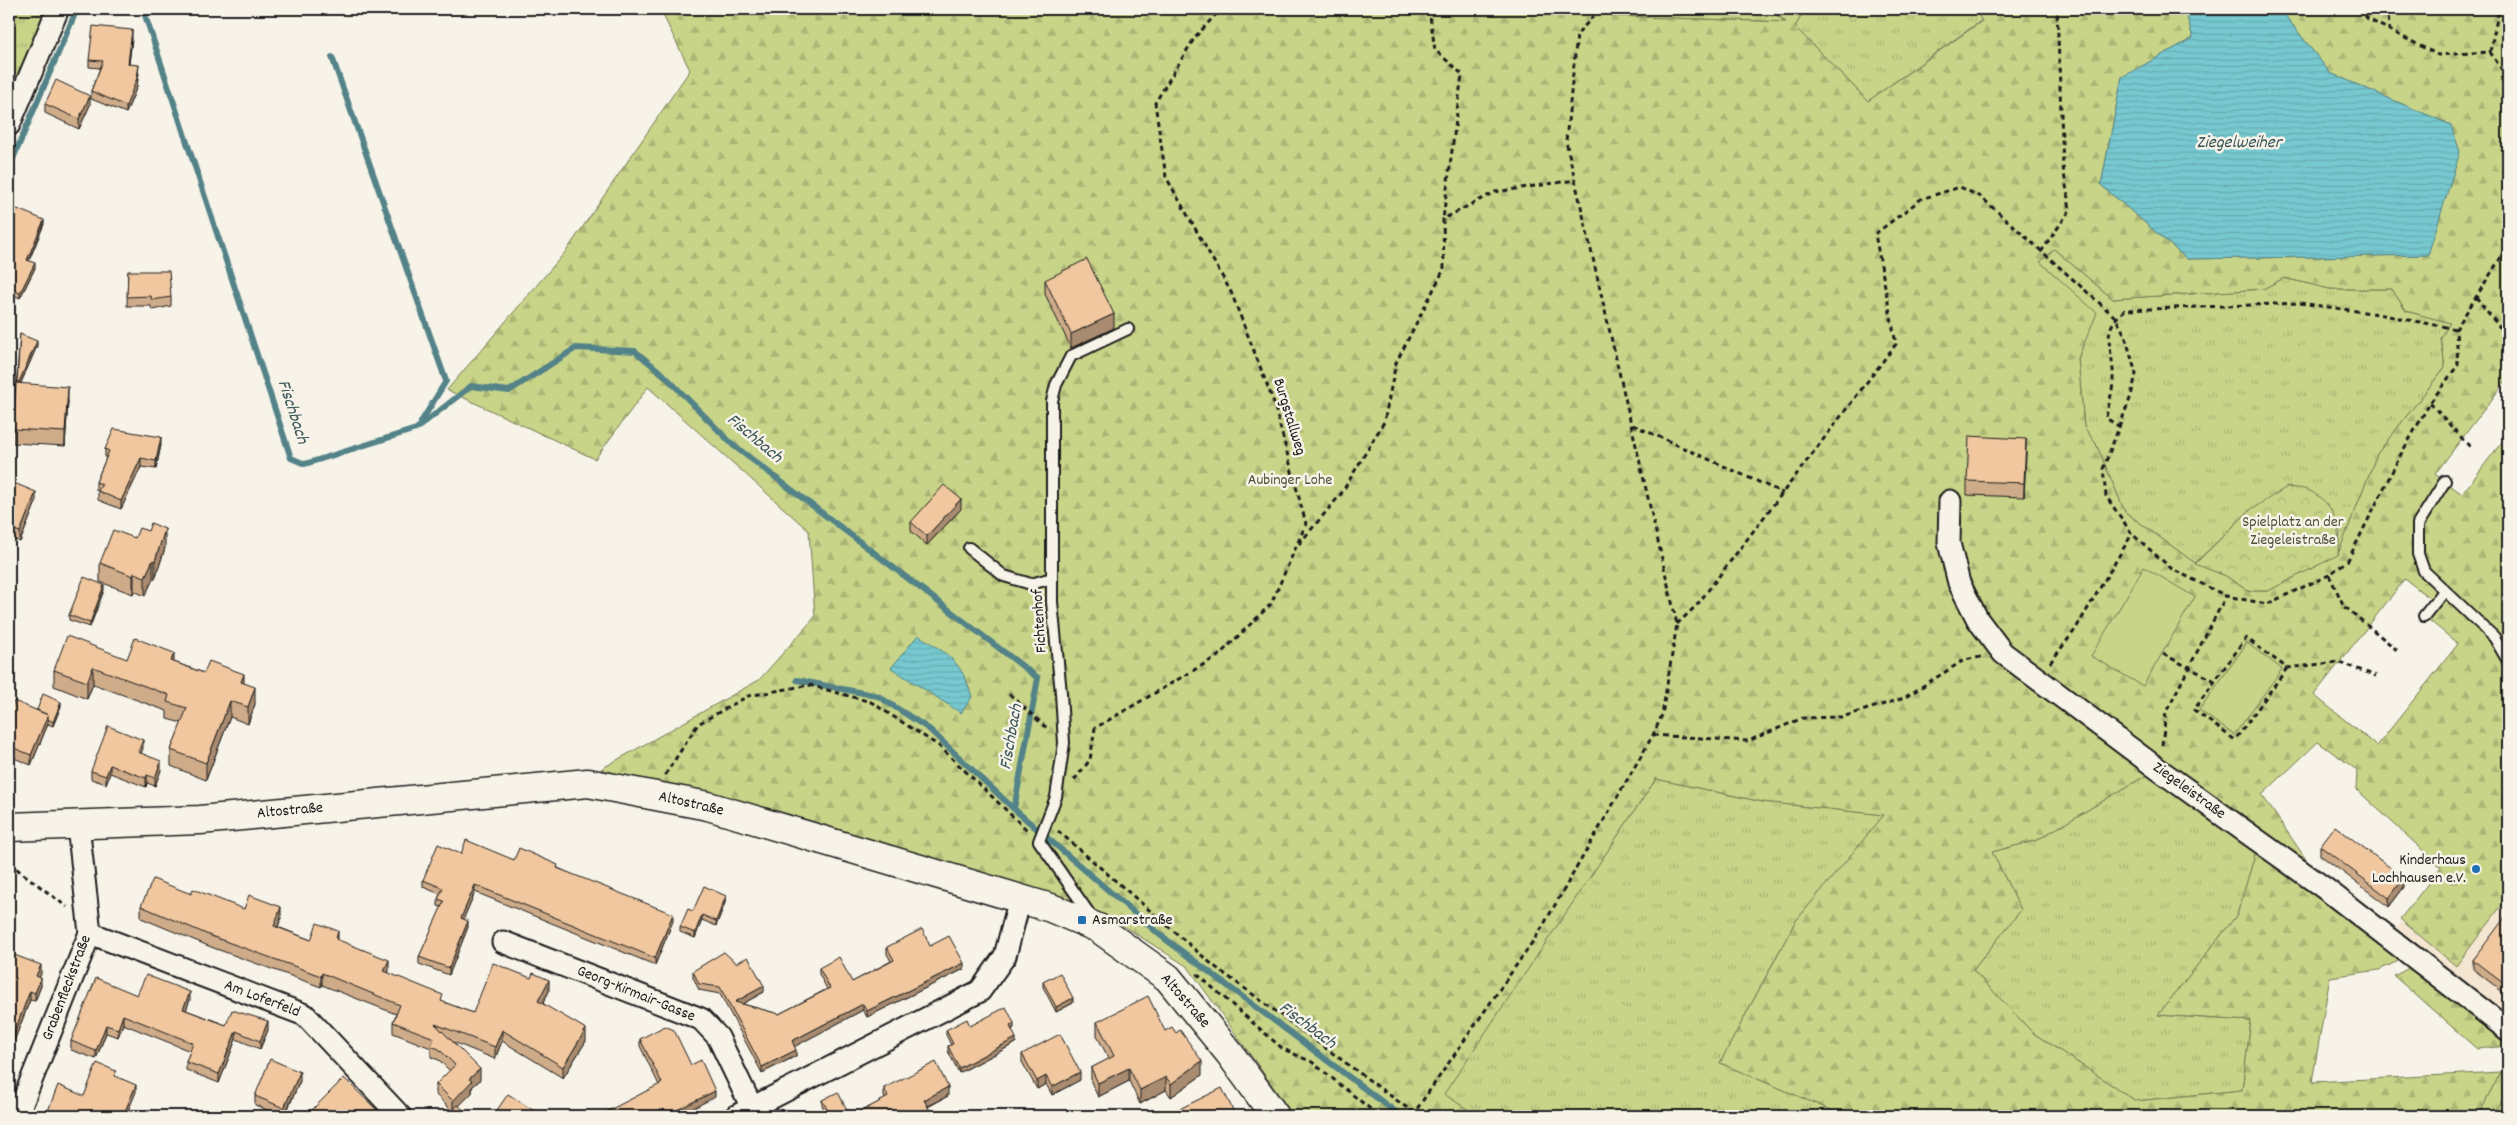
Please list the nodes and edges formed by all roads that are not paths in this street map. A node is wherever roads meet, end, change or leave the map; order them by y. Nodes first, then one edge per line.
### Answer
1 (58, 9) edge
2 (9, 125) edge
3 (1128, 329) dead end
4 (2445, 482) dead end
5 (1950, 501) dead end
6 (969, 548) dead end
7 (1052, 578) junction
8 (2444, 591) junction
9 (2424, 616) dead end
10 (2508, 661) edge
11 (78, 824) junction
12 (9, 826) edge
13 (1020, 899) junction
14 (1098, 928) junction
15 (90, 929) junction
16 (503, 942) dead end
17 (2508, 1030) edge
18 (744, 1112) edge
19 (17, 1116) edge
20 (400, 1116) edge
21 (1275, 1116) edge

1 - 2 street
3 - 7 lane, Fichtenhof
4 - 8 lane
5 - 17 street, Ziegeleistraße
6 - 7 lane
7 - 14 lane, Fichtenhof
8 - 9 lane
8 - 10 lane
11 - 12 main road, Altostraße
11 - 13 main road, Altostraße
11 - 15 street, Grabenfleckstraße
13 - 14 main road, Altostraße
13 - 18 street
14 - 21 main road, Altostraße
15 - 19 street, Grabenfleckstraße
15 - 20 street, Am Loferfeld
16 - 18 street, Georg-Kirmair-Gasse

